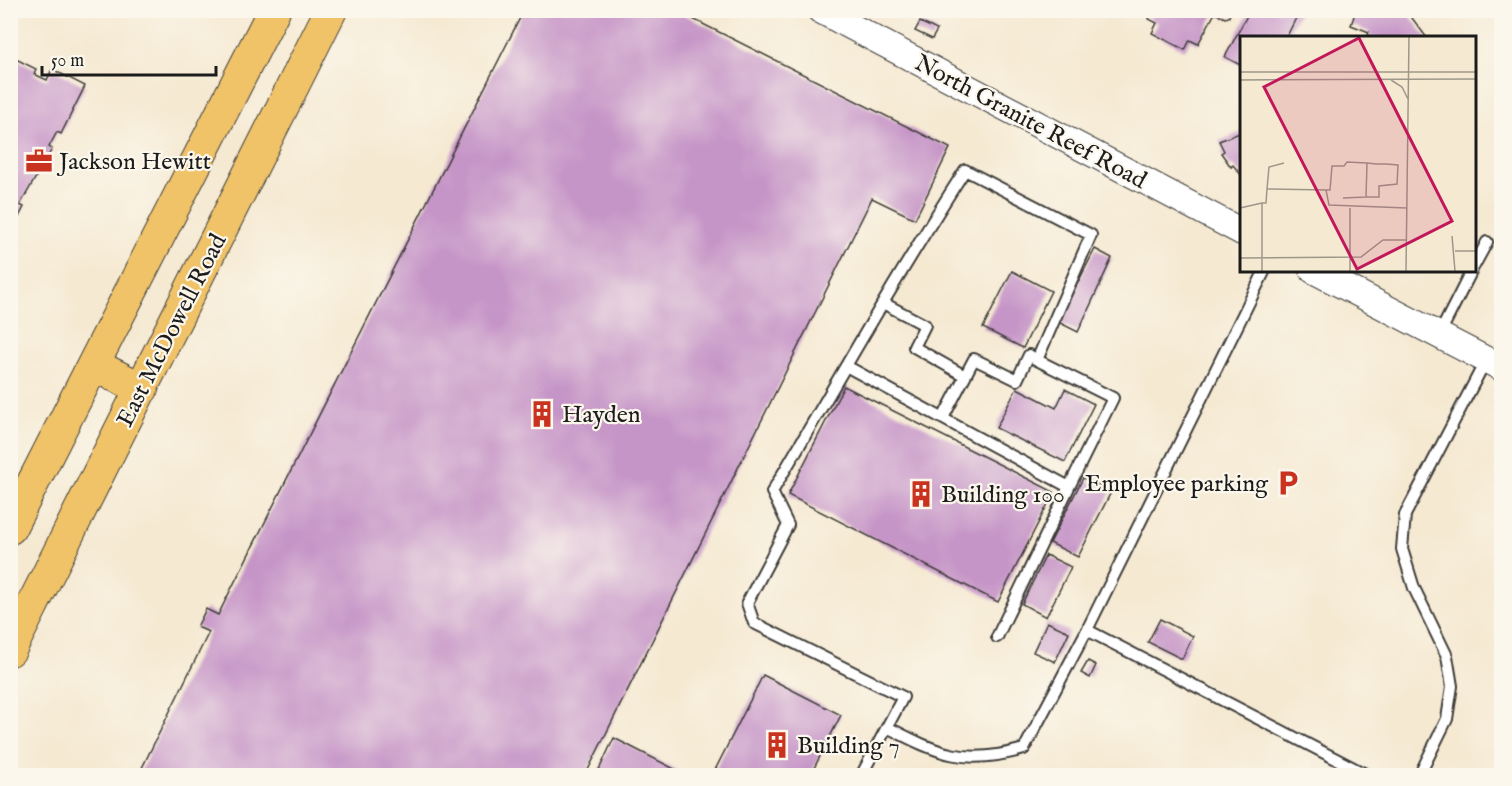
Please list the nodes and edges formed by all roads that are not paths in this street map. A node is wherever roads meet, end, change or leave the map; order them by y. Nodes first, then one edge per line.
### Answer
1 (274, 10) edge
2 (332, 10) edge
3 (820, 10) edge
4 (1240, 231) edge
5 (1487, 242) dead end
6 (1476, 262) edge
7 (1264, 272) edge
8 (1317, 272) edge
9 (1471, 272) edge
10 (883, 303) junction
11 (1438, 335) junction
12 (1037, 360) junction
13 (1494, 364) edge
14 (94, 365) junction
15 (846, 366) junction
16 (965, 376) junction
17 (142, 389) junction
18 (943, 418) junction
19 (1069, 487) junction
20 (10, 528) edge
21 (1088, 630) junction
22 (996, 637) dead end
23 (10, 650) edge
24 (887, 727) junction
25 (861, 776) edge
26 (1369, 776) edge
27 (1419, 776) edge

1 - 14 main road
2 - 17 main road, East McDowell Road
3 - 4 street, North Granite Reef Road
5 - 6 lane
7 - 21 lane
8 - 11 street
9 - 11 lane
10 - 12 lane
10 - 15 lane
10 - 16 lane
11 - 13 street
12 - 16 lane
12 - 19 lane
13 - 27 lane
14 - 17 main road
14 - 20 main road
15 - 18 lane
15 - 24 lane
16 - 18 lane
17 - 23 main road, East McDowell Road
18 - 19 lane
19 - 22 lane
21 - 24 lane
21 - 26 lane
24 - 25 lane

